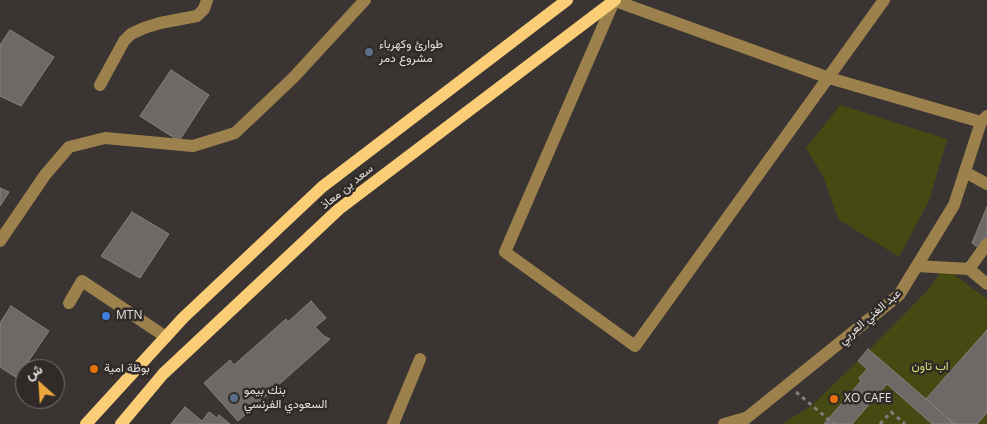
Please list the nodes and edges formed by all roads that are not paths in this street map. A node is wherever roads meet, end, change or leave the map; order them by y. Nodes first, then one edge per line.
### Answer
1 (207, 0) edge
2 (365, 0) edge
3 (567, 0) edge
4 (614, 0) edge
5 (884, 0) edge
6 (829, 78) junction
7 (100, 85) dead end
8 (984, 119) edge
9 (965, 172) junction
10 (987, 184) edge
11 (0, 241) edge
12 (987, 244) edge
13 (916, 266) junction
14 (969, 269) junction
15 (987, 284) edge
16 (69, 302) dead end
17 (166, 337) junction
18 (420, 359) dead end
19 (744, 421) edge
20 (86, 424) edge
21 (121, 424) edge
22 (393, 424) edge
23 (724, 424) edge

1 - 7 street
2 - 11 street
3 - 17 main road, سعد بن معاذ
4 - 6 street
4 - 6 street
4 - 21 main road, سعد بن معاذ
5 - 6 street
6 - 8 street
8 - 9 street, عبد الغني العربي
9 - 10 street
9 - 13 street, عبد الغني العربي
12 - 14 street
13 - 14 street
13 - 19 street, عبد الغني العربي
14 - 15 street
16 - 17 street
17 - 20 main road, سعد بن معاذ
18 - 22 street
19 - 23 street

